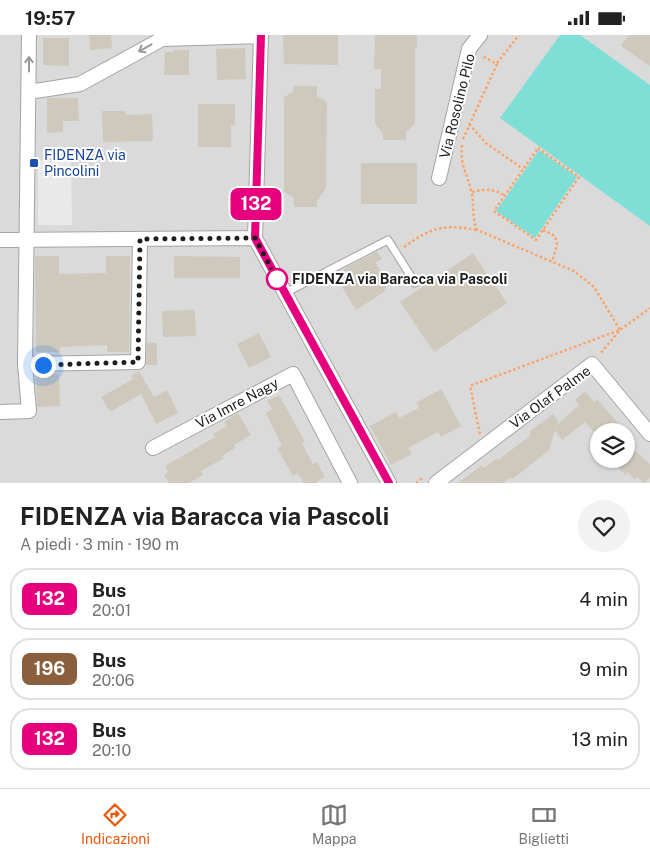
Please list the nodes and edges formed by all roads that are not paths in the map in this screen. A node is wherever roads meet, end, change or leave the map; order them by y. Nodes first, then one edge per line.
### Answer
1 (30, 35) edge
2 (261, 35) edge
3 (480, 35) edge
4 (29, 92) junction
5 (438, 178) dead end
6 (255, 238) junction
7 (140, 239) junction
8 (0, 240) edge
9 (27, 240) junction
10 (415, 283) dead end
11 (285, 293) junction
12 (25, 364) junction
13 (0, 413) edge
14 (650, 433) edge
15 (153, 448) dead end
16 (433, 478) edge
17 (350, 483) edge
18 (389, 483) edge

4 -> 1 street
2 -> 4 street
2 - 6 street
3 - 5 street, Via Rosolino Pilo
4 - 9 street
6 - 7 street
6 - 11 street
7 - 9 street
7 - 12 street
8 - 9 street
9 - 12 street
10 - 11 lane
11 - 18 street
12 - 13 street
14 - 16 street, Via Olaf Palme
15 - 17 street, Via Imre Nagy

